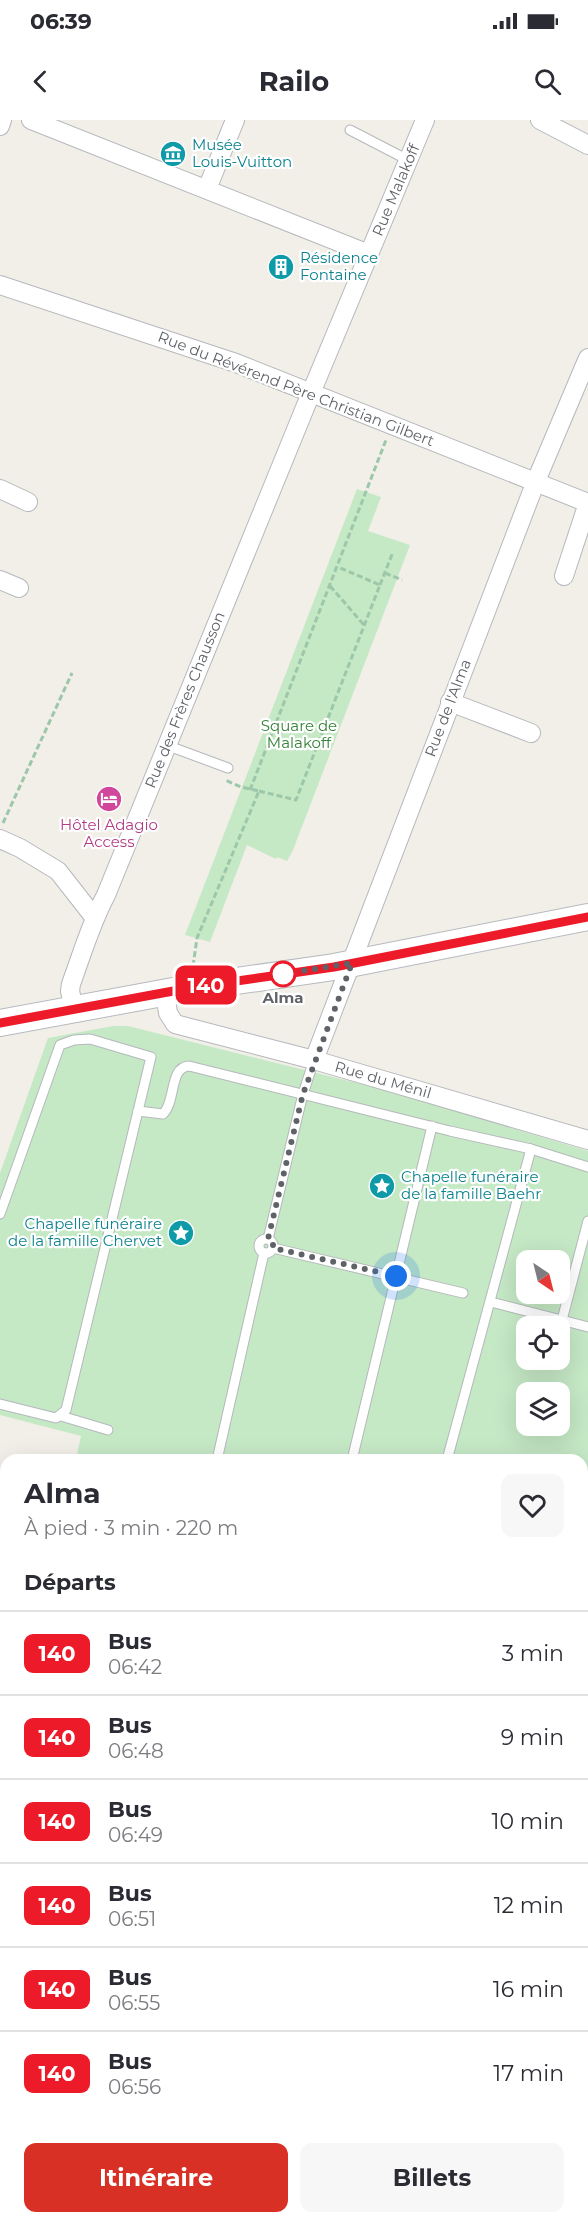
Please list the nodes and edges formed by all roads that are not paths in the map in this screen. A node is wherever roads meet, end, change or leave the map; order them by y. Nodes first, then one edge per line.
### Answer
1 (2, 120) edge
2 (31, 120) edge
3 (235, 120) edge
4 (425, 120) edge
5 (540, 120) edge
6 (0, 126) edge
7 (351, 130) dead end
8 (588, 146) edge
9 (408, 160) junction
10 (207, 189) junction
11 (369, 254) junction
12 (0, 285) edge
13 (588, 358) edge
14 (311, 393) junction
15 (536, 481) junction
16 (0, 489) edge
17 (28, 502) dead end
18 (588, 503) edge
19 (564, 576) dead end
20 (0, 580) edge
21 (19, 588) dead end
22 (450, 702) junction
23 (531, 733) dead end
24 (166, 745) junction
25 (228, 768) dead end
26 (0, 839) edge
27 (94, 917) junction
28 (588, 917) edge
29 (352, 963) junction
30 (165, 992) junction
31 (74, 1010) junction
32 (0, 1023) edge
33 (314, 1060) junction
34 (303, 1094) junction
35 (138, 1111) junction
36 (432, 1126) junction
37 (588, 1140) edge
38 (531, 1149) junction
39 (588, 1167) edge
40 (0, 1214) edge
41 (588, 1221) edge
42 (268, 1239) junction
43 (273, 1248) junction
44 (264, 1253) junction
45 (396, 1276) junction
46 (463, 1293) dead end
47 (490, 1302) junction
48 (546, 1316) edge
49 (563, 1316) edge
50 (570, 1322) edge
51 (588, 1327) edge
52 (0, 1404) edge
53 (61, 1416) junction
54 (108, 1430) dead end
55 (218, 1454) edge
56 (353, 1454) edge
57 (449, 1454) edge

1 - 6 street
2 - 10 street
3 - 10 street
4 - 9 street, Rue Malakoff
5 - 8 street
7 - 9 lane
9 - 11 street, Rue Malakoff
10 - 11 street
11 - 14 street, Rue Malakoff
12 - 14 street, Rue du Révérend Père Christian Gilbert
13 - 15 street, Rue de l'Alma
14 - 15 street, Rue du Révérend Père Christian Gilbert
14 - 24 street, Rue des Frères Chausson
15 - 18 street, Rue du Révérend Père Christian Gilbert
15 - 22 street, Rue de l'Alma
16 - 17 street
18 - 19 street
20 - 21 street
22 - 23 street
22 - 29 street, Rue de l'Alma
24 - 25 lane
24 - 27 street, Rue des Frères Chausson
26 - 27 street
27 - 31 street, Rue des Frères Chausson
28 - 29 main road
29 - 30 main road
29 - 33 street, Rue de l'Alma
30 - 31 main road
30 - 33 street, Rue du Ménil
31 - 32 main road
33 - 34 lane
33 - 37 street, Rue du Ménil
34 - 35 lane
34 - 36 lane
34 - 42 lane
35 - 40 lane
35 - 53 lane
36 - 38 lane
36 - 45 lane
38 - 39 lane
38 - 47 lane
41 - 49 lane
42 - 43 lane
42 - 44 lane
43 - 44 lane
43 - 45 lane
44 - 55 lane
45 - 46 lane
45 - 56 lane
47 - 48 lane
47 - 57 lane
50 - 51 lane
52 - 53 lane
53 - 54 lane

